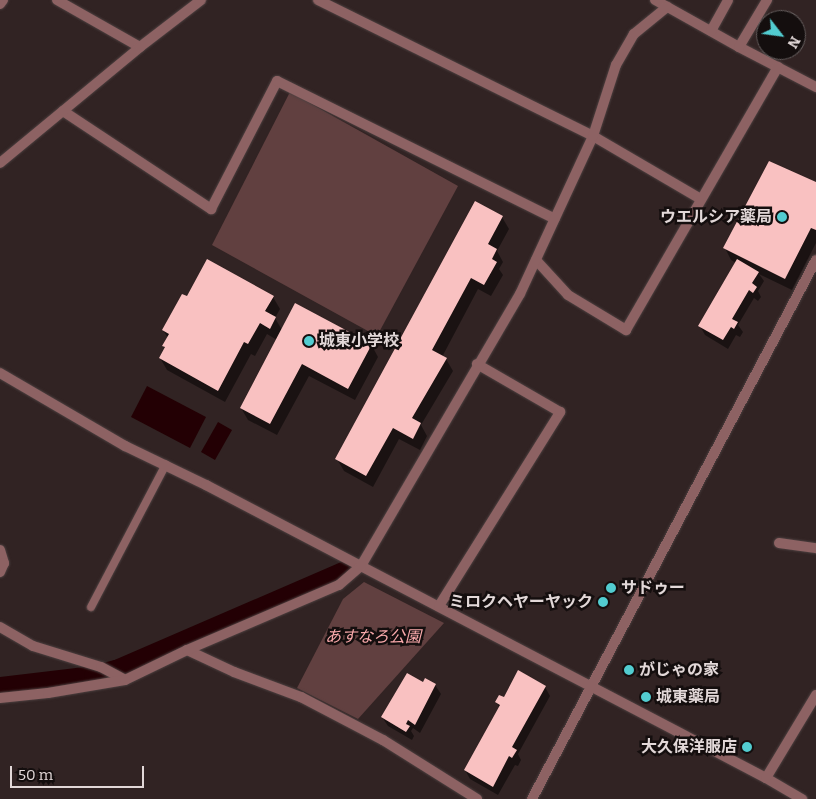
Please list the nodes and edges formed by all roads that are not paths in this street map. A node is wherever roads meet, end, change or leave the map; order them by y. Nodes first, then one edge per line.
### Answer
1 (3, 0) edge
2 (57, 0) edge
3 (201, 0) edge
4 (318, 0) edge
5 (655, 0) edge
6 (728, 0) edge
7 (768, 0) edge
8 (0, 4) edge
9 (668, 7) junction
10 (711, 31) junction
11 (140, 47) junction
12 (739, 47) junction
13 (778, 67) junction
14 (816, 87) edge
15 (63, 111) junction
16 (592, 136) junction
17 (0, 163) edge
18 (701, 198) junction
19 (554, 219) junction
20 (536, 260) junction
21 (816, 260) edge
22 (477, 364) junction
23 (0, 373) edge
24 (166, 464) junction
25 (779, 543) dead end
26 (816, 548) edge
27 (0, 550) edge
28 (361, 566) junction
29 (0, 572) edge
30 (90, 606) dead end
31 (439, 606) junction
32 (0, 627) edge
33 (187, 650) junction
34 (125, 680) junction
35 (591, 687) junction
36 (816, 695) edge
37 (0, 698) edge
38 (766, 778) junction
39 (478, 799) edge
40 (532, 799) edge
41 (801, 799) edge

1 - 8 street
2 - 11 street
3 - 11 street
4 - 16 street
5 - 9 street
6 - 10 street
7 - 12 street
9 - 10 street
9 - 16 street
10 - 12 street
11 - 15 street
12 - 13 street
13 - 14 street
13 - 18 street
15 - 17 street
15 - 19 street
16 - 18 street
16 - 19 street
18 - 20 street
19 - 20 street
20 - 22 street
21 - 35 street
22 - 28 street
22 - 31 street
23 - 24 street
24 - 28 street
24 - 30 lane
25 - 26 street
27 - 29 street
28 - 31 street
28 - 33 street
31 - 35 street
32 - 34 street
33 - 34 street
33 - 39 street
34 - 37 street
35 - 38 street
35 - 40 street
36 - 38 street
38 - 41 street

